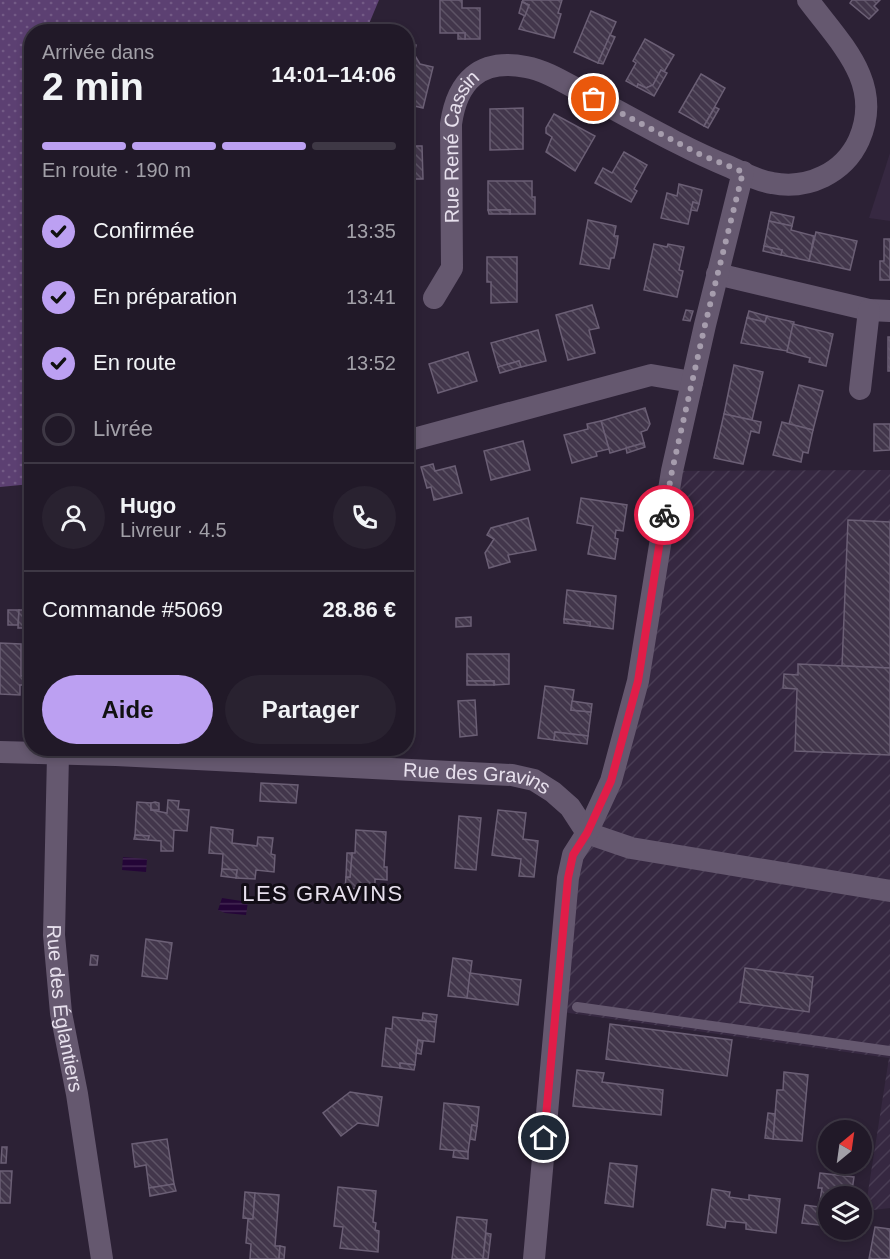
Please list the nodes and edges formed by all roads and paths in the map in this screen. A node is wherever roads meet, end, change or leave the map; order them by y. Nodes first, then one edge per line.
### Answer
1 (808, 0) edge
2 (743, 172) junction
3 (717, 274) junction
4 (434, 298) dead end
5 (880, 310) edge
6 (693, 382) junction
7 (860, 389) dead end
8 (414, 439) edge
9 (0, 752) edge
10 (24, 753) edge
11 (58, 756) edge
12 (136, 756) edge
13 (587, 833) junction
14 (890, 891) edge
15 (577, 1008) dead end
16 (890, 1051) edge
17 (102, 1259) edge
18 (534, 1259) edge

1 - 2 street
2 - 3 street
2 - 4 street, Rue René Cassin
3 - 5 street
3 - 6 street
5 - 7 street
6 - 8 street
6 - 13 street
9 - 10 street, Rue des Gravins
11 - 17 street, Rue des Églantiers
12 - 13 street, Rue des Gravins
13 - 14 street
13 - 18 street
15 - 16 lane

